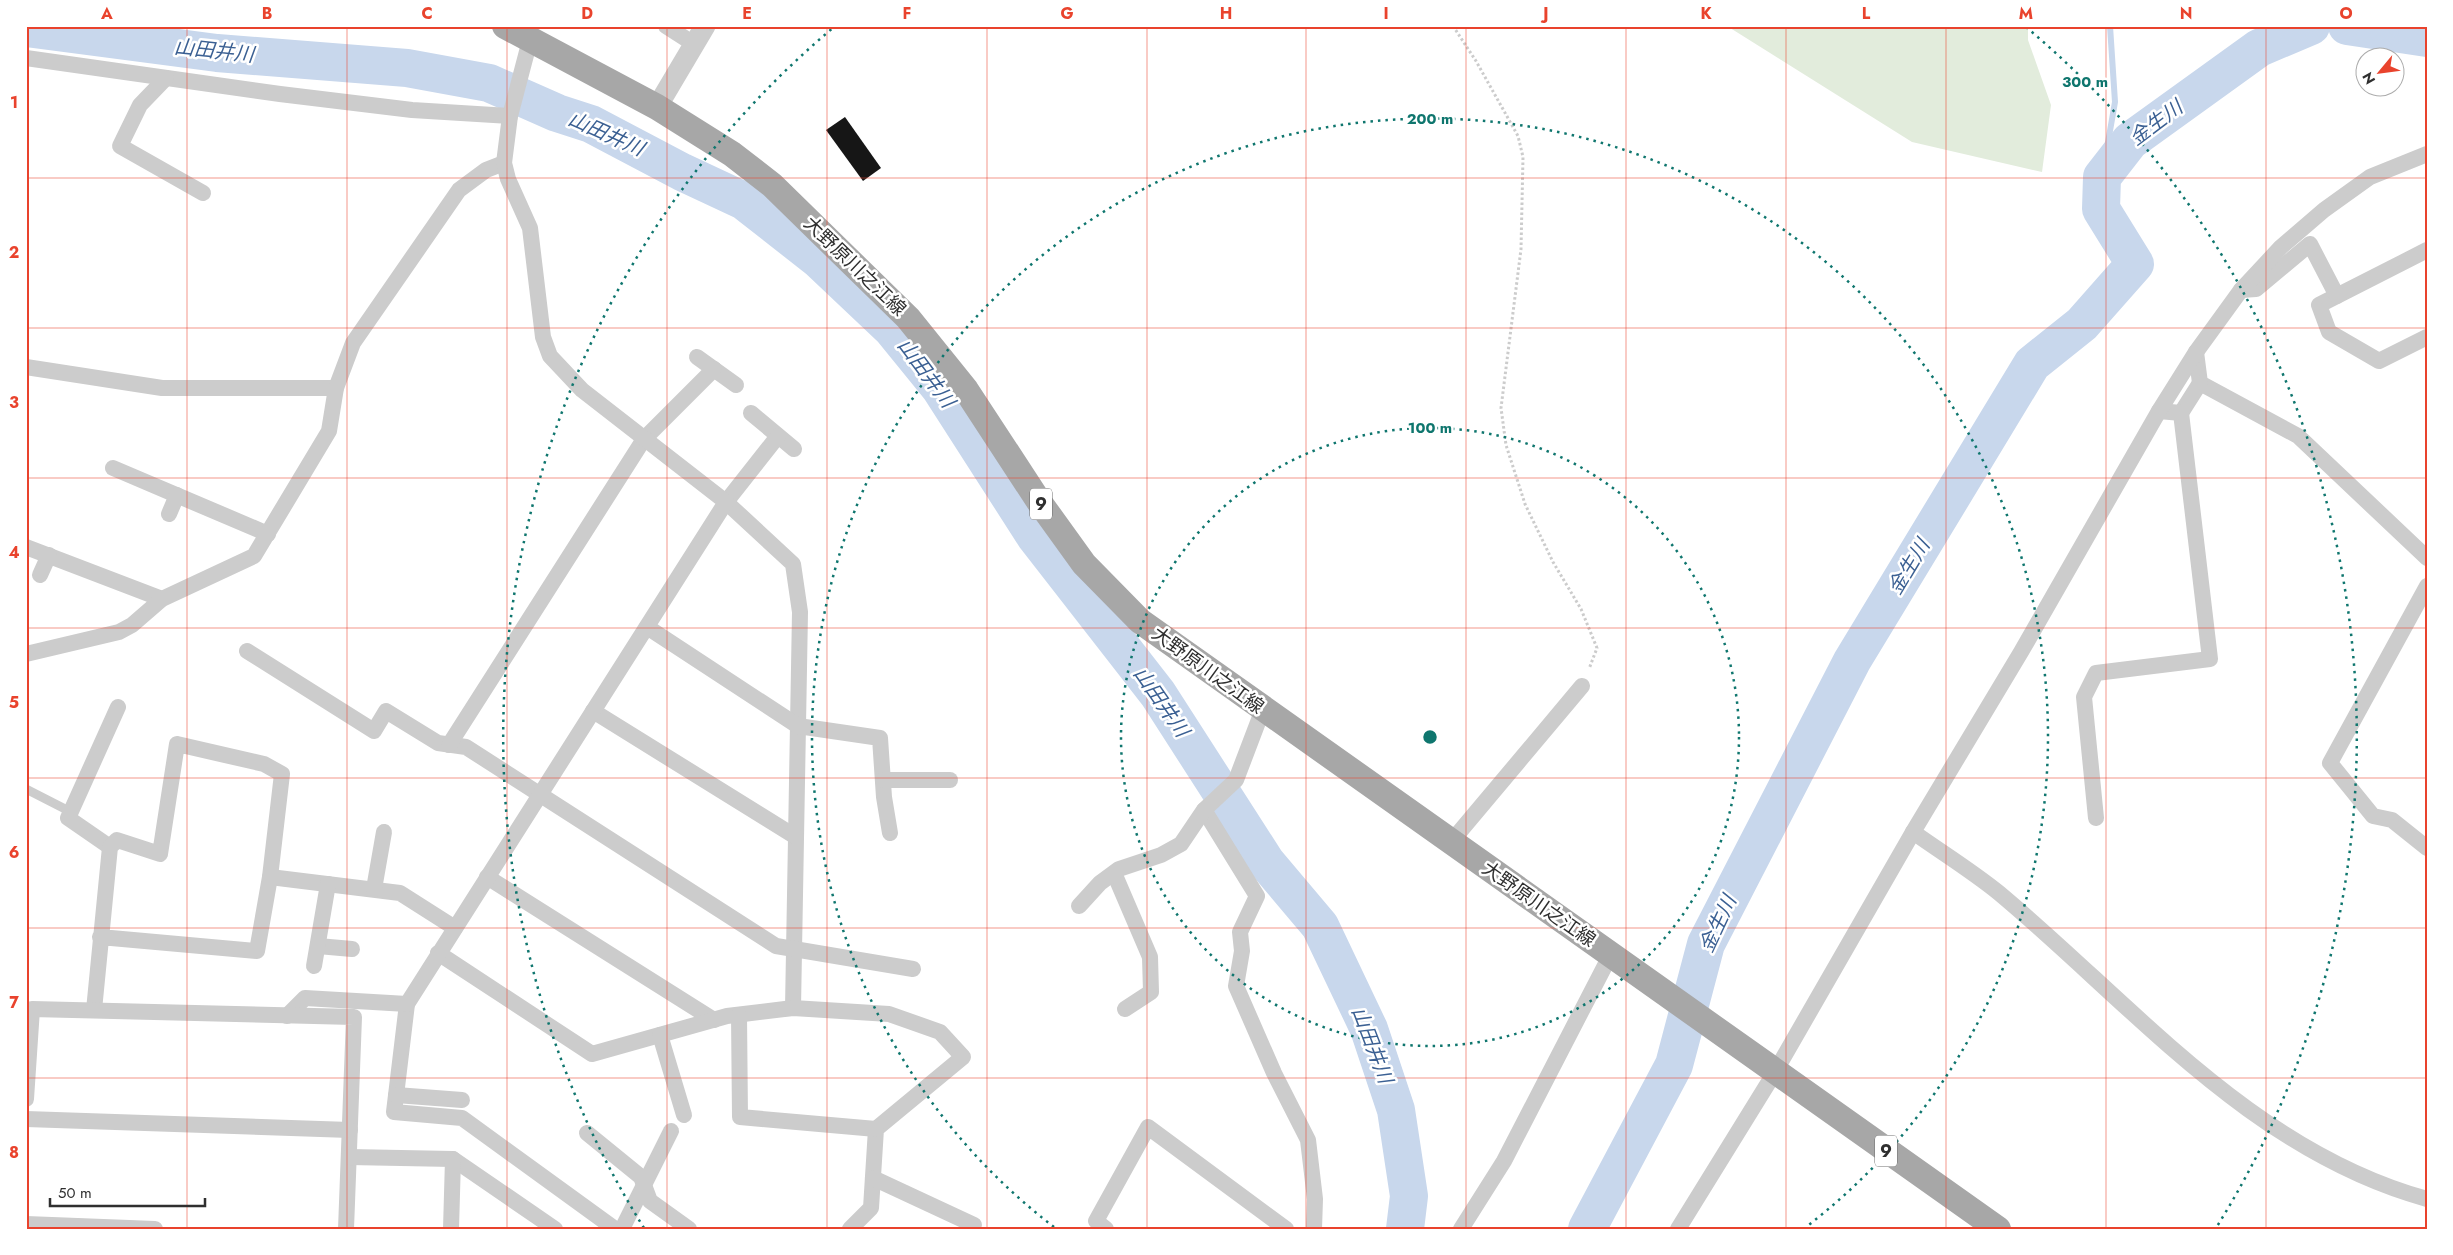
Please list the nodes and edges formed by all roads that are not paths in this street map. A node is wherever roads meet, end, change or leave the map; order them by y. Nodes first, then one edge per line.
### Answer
1 (505, 26) edge
2 (666, 26) edge
3 (700, 35) edge
4 (530, 40) junction
5 (26, 58) edge
6 (166, 78) junction
7 (657, 107) junction
8 (510, 116) junction
9 (2427, 154) edge
10 (504, 163) junction
11 (203, 193) dead end
12 (2427, 250) edge
13 (2240, 290) junction
14 (2337, 296) junction
15 (2427, 337) edge
16 (2196, 352) junction
17 (697, 357) dead end
18 (26, 367) edge
19 (714, 369) junction
20 (2200, 383) junction
21 (736, 384) dead end
22 (336, 388) junction
23 (2159, 411) junction
24 (751, 413) dead end
25 (2181, 414) junction
26 (778, 436) junction
27 (644, 439) junction
28 (794, 449) dead end
29 (113, 468) dead end
30 (177, 495) junction
31 (726, 502) junction
32 (169, 514) dead end
33 (268, 534) junction
34 (26, 547) edge
35 (49, 555) junction
36 (2427, 558) edge
37 (40, 575) dead end
38 (2427, 586) edge
39 (162, 599) junction
40 (646, 627) junction
41 (247, 651) dead end
42 (26, 654) edge
43 (1582, 686) road end
44 (118, 707) dead end
45 (1263, 710) junction
46 (593, 711) junction
47 (798, 726) junction
48 (449, 745) junction
49 (883, 780) junction
50 (950, 780) dead end
51 (26, 789) edge
52 (540, 794) junction
53 (1204, 810) junction
54 (71, 812) junction
55 (2096, 818) dead end
56 (384, 832) dead end
57 (1913, 832) junction
58 (890, 833) dead end
59 (796, 837) junction
60 (1451, 842) junction
61 (110, 848) junction
62 (2427, 848) edge
63 (1114, 873) junction
64 (270, 877) junction
65 (487, 877) junction
66 (328, 884) junction
67 (374, 889) junction
68 (1079, 906) dead end
69 (455, 928) junction
70 (100, 937) junction
71 (318, 946) junction
72 (352, 949) dead end
73 (794, 949) junction
74 (438, 954) junction
75 (1611, 954) junction
76 (314, 966) dead end
77 (912, 968) dead end
78 (407, 1004) junction
79 (793, 1008) junction
80 (1125, 1009) dead end
81 (94, 1010) junction
82 (739, 1015) junction
83 (287, 1016) junction
84 (714, 1020) junction
85 (660, 1035) junction
86 (1775, 1072) junction
87 (396, 1095) junction
88 (26, 1099) edge
89 (462, 1100) dead end
90 (684, 1115) dead end
91 (26, 1119) edge
92 (876, 1129) junction
93 (350, 1130) junction
94 (671, 1131) dead end
95 (587, 1133) dead end
96 (349, 1157) junction
97 (453, 1159) junction
98 (873, 1178) junction
99 (644, 1184) junction
100 (2427, 1199) edge
101 (26, 1224) edge
102 (155, 1229) edge
103 (346, 1229) edge
104 (451, 1229) edge
105 (555, 1229) edge
106 (615, 1229) edge
107 (622, 1229) edge
108 (688, 1229) edge
109 (850, 1229) edge
110 (972, 1229) edge
111 (1106, 1229) edge
112 (1286, 1229) edge
113 (1314, 1229) edge
114 (1461, 1229) edge
115 (1678, 1229) edge
116 (1998, 1229) edge

1 - 4 main road, 大野原川之江線 / 9
2 - 3 street
3 - 7 street
4 - 7 main road, 大野原川之江線 / 9
4 - 8 street
5 - 6 street
6 - 8 street
6 - 11 street
7 - 45 main road, 大野原川之江線 / 9
8 - 10 street
9 - 13 street
10 - 22 street
10 - 27 street
12 - 14 street
13 - 14 street
13 - 16 street
14 - 15 street
16 - 20 street
16 - 23 street
17 - 19 street
18 - 22 street
19 - 21 street
19 - 27 street
20 - 25 street
20 - 36 street
22 - 33 street
23 - 25 street
23 - 57 street
24 - 26 street
25 - 55 street
26 - 28 street
26 - 31 street
27 - 31 street
27 - 48 street
29 - 30 street
30 - 32 street
30 - 33 street
31 - 40 street
31 - 47 street
33 - 39 street
34 - 35 street
35 - 37 street
35 - 39 street
38 - 62 street
39 - 42 street
40 - 46 street
40 - 47 street
41 - 48 street
43 - 60 street
44 - 54 street
45 - 53 street
45 - 60 main road, 大野原川之江線 / 9
46 - 52 street
46 - 59 street
47 - 49 street
47 - 59 street
48 - 52 street
49 - 50 street
49 - 58 street
51 - 54 lane
52 - 65 street
52 - 73 street
53 - 63 street
53 - 113 street
54 - 61 street
56 - 67 street
57 - 86 street
57 - 100 street
59 - 73 street
60 - 75 main road, 大野原川之江線 / 9
61 - 64 street
61 - 70 street
63 - 68 street
63 - 80 street
64 - 66 street
64 - 70 street
65 - 69 street
65 - 84 street
66 - 67 street
66 - 71 street
67 - 69 street
69 - 74 street
70 - 81 street
71 - 72 street
71 - 76 street
73 - 77 street
73 - 79 street
74 - 78 street
74 - 85 street
75 - 86 main road, 大野原川之江線 / 9
75 - 114 street
78 - 83 street
78 - 87 street
79 - 82 street
79 - 92 street
81 - 83 street
81 - 88 street
82 - 84 street
82 - 92 street
83 - 93 street
84 - 85 street
85 - 90 street
86 - 115 street
86 - 116 main road, 大野原川之江線 / 9
87 - 89 street
87 - 106 street
91 - 93 street
92 - 98 street
93 - 96 street
94 - 99 street
95 - 99 street
96 - 97 street
96 - 103 street
97 - 104 street
97 - 105 street
98 - 109 street
98 - 110 street
99 - 107 street
99 - 108 street
101 - 102 street
111 - 112 street

